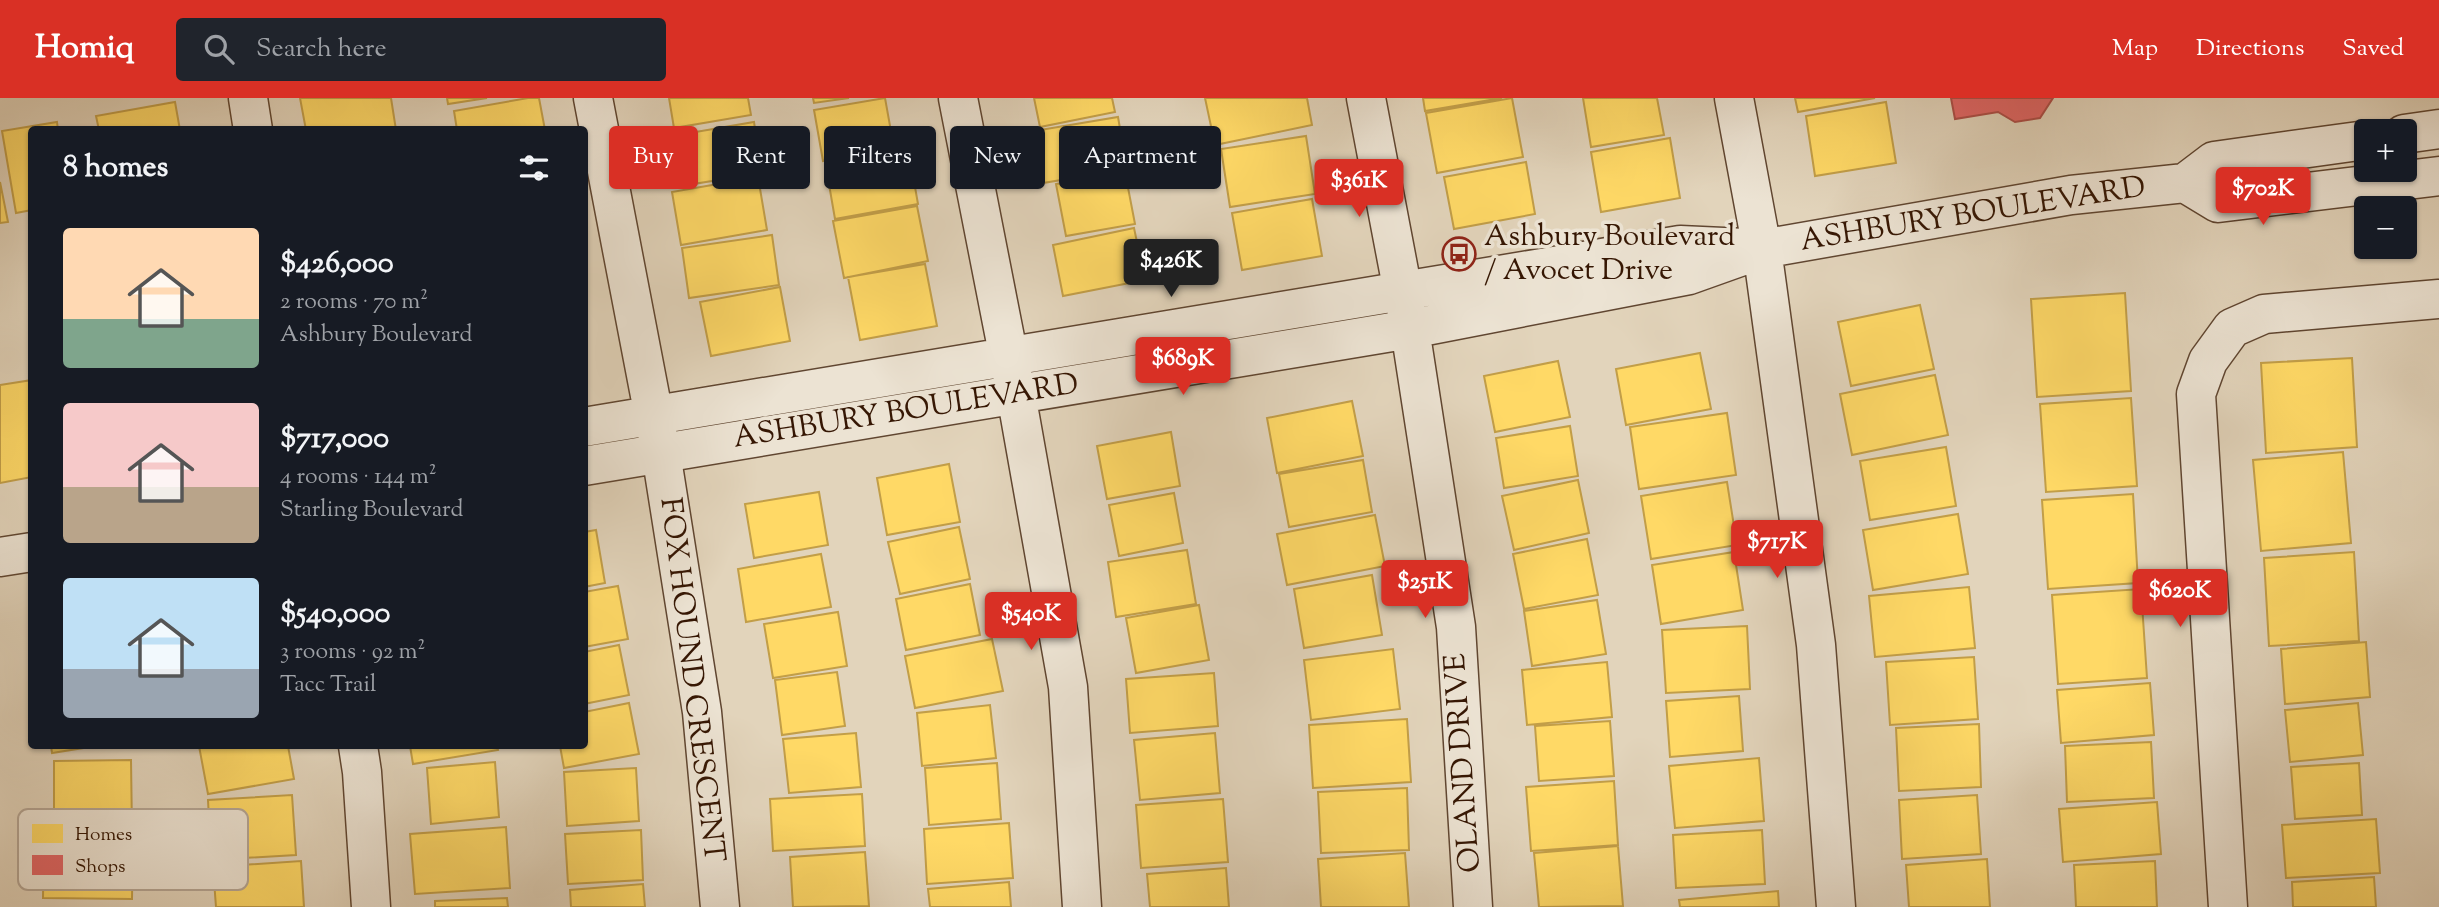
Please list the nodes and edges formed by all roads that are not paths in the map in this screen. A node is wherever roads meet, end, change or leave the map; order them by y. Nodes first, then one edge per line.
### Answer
1 (248, 98) edge
2 (593, 98) edge
3 (958, 98) edge
4 (1366, 98) edge
5 (1734, 98) edge
6 (252, 126) edge
7 (2439, 129) edge
8 (2417, 132) edge
9 (2354, 142) edge
10 (2439, 176) edge
11 (2185, 183) junction
12 (1762, 249) junction
13 (1403, 291) junction
14 (2439, 299) edge
15 (1410, 329) junction
16 (1009, 356) junction
17 (1016, 394) junction
18 (654, 416) junction
19 (588, 426) edge
20 (661, 453) junction
21 (588, 465) edge
22 (28, 552) edge
23 (0, 557) edge
24 (358, 749) edge
25 (371, 907) edge
26 (720, 907) edge
27 (1082, 907) edge
28 (1473, 907) edge
29 (1836, 907) edge
30 (2228, 907) edge

1 - 6 street
2 - 18 street, FOX HOUND CRESCENT
3 - 16 street
4 - 13 street, OLAND DRIVE
5 - 12 street
7 - 8 street
9 - 11 street, ASHBURY BOULEVARD
10 - 11 street, ASHBURY BOULEVARD
11 - 12 street, ASHBURY BOULEVARD
12 - 13 street, ASHBURY BOULEVARD
12 - 15 street, ASHBURY BOULEVARD
12 - 29 street
13 - 15 street, OLAND DRIVE
13 - 16 street, ASHBURY BOULEVARD
14 - 30 street
15 - 17 street, ASHBURY BOULEVARD
15 - 28 street, OLAND DRIVE
16 - 17 street
16 - 18 street, ASHBURY BOULEVARD
17 - 20 street, ASHBURY BOULEVARD
17 - 27 street
18 - 19 street, ASHBURY BOULEVARD
18 - 20 street, FOX HOUND CRESCENT
20 - 21 street, ASHBURY BOULEVARD
20 - 26 street, FOX HOUND CRESCENT
22 - 23 street
24 - 25 street

